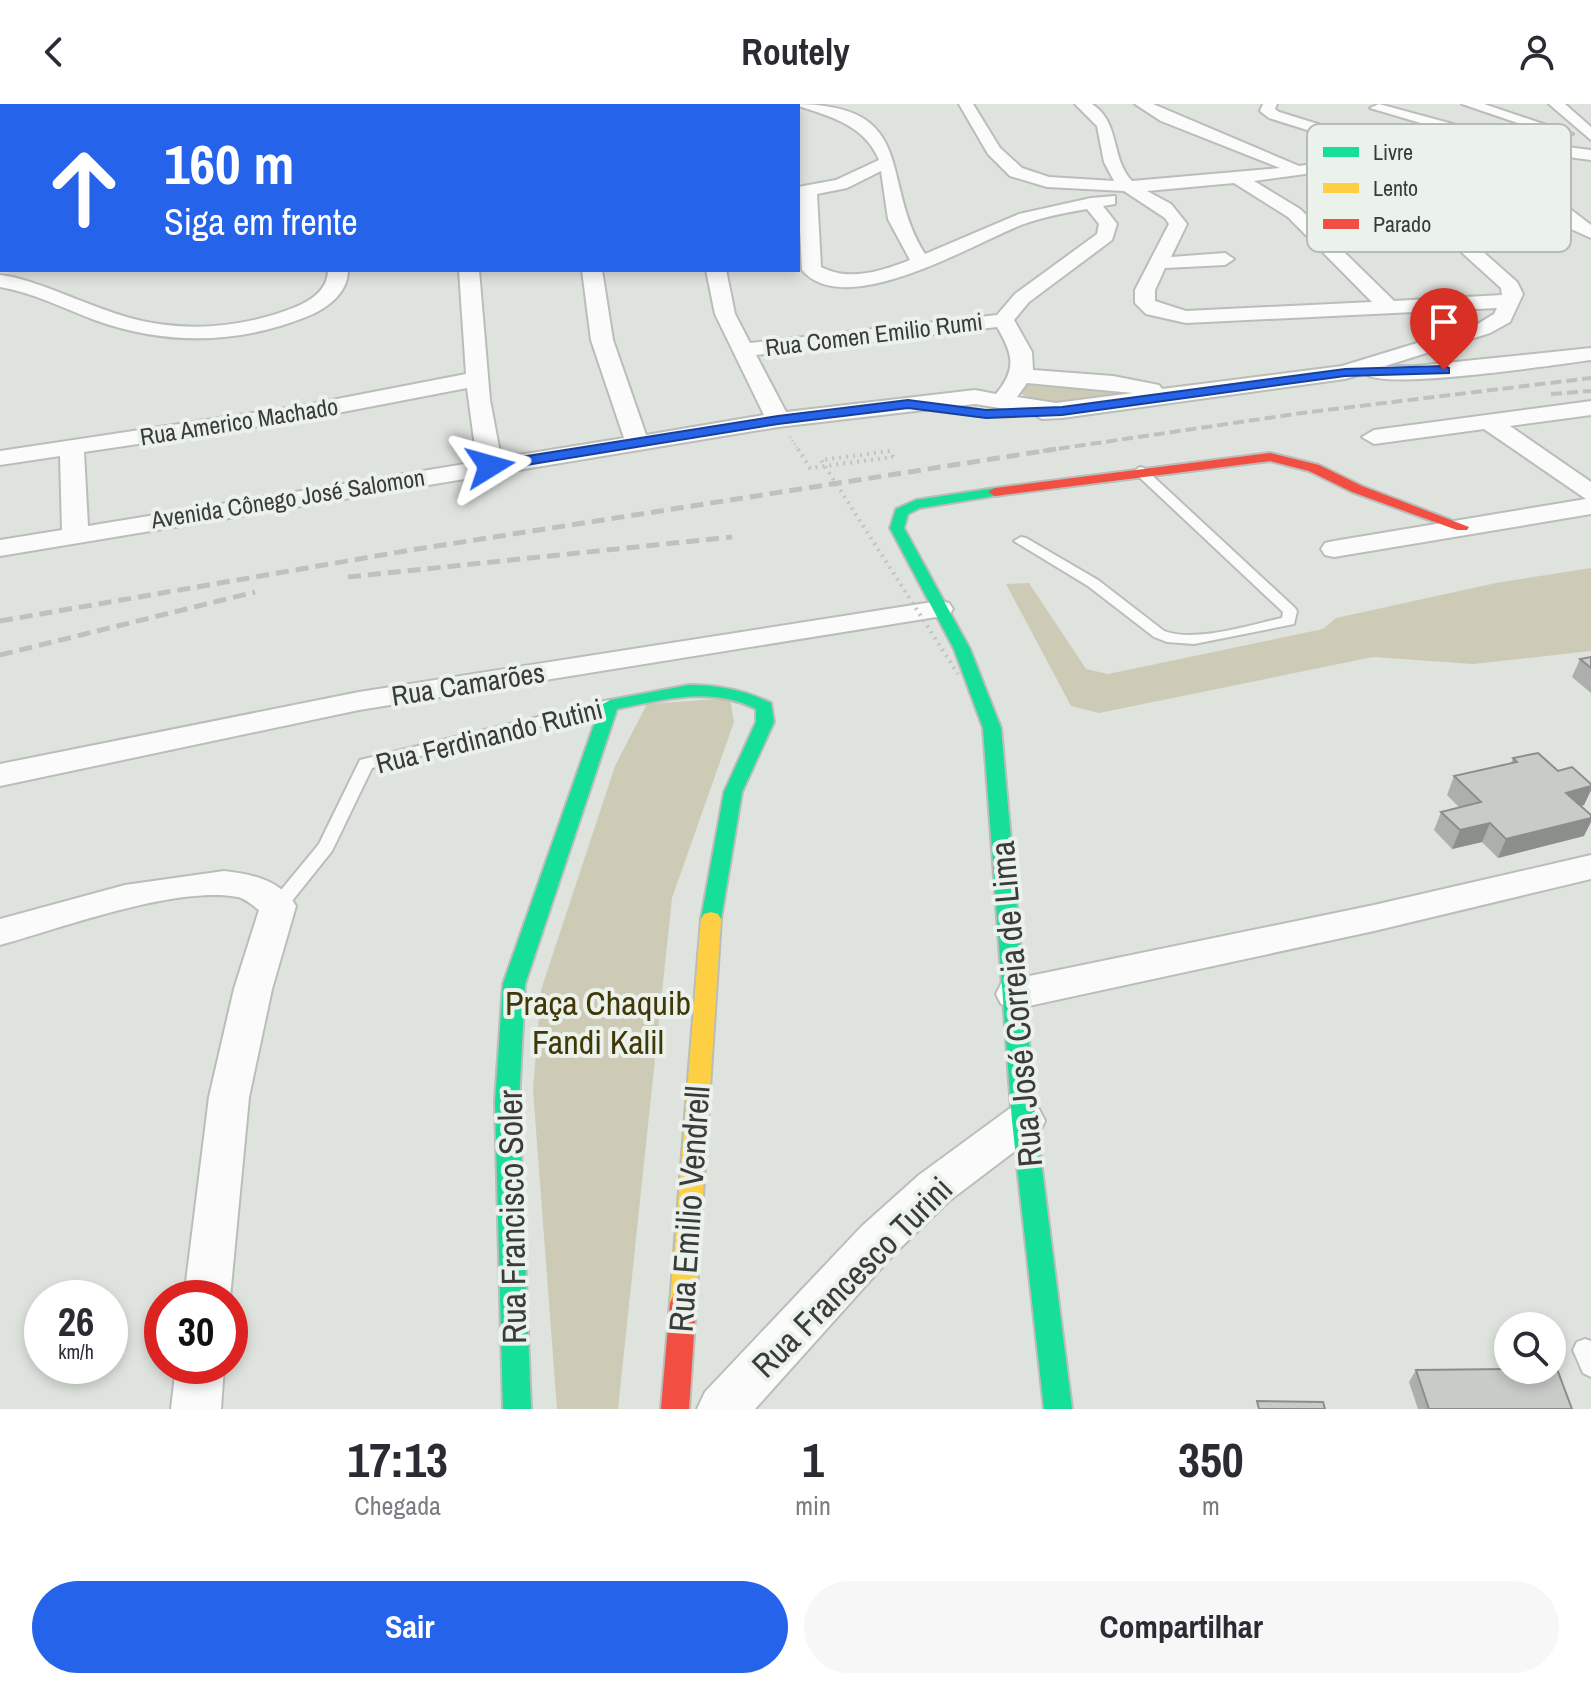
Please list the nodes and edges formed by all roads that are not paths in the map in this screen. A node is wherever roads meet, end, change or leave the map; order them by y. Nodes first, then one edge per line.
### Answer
1 (800, 104) edge
2 (966, 104) edge
3 (1270, 104) edge
4 (1469, 104) edge
5 (1556, 104) edge
6 (1117, 108) edge
7 (1377, 108) dead end
8 (800, 122) edge
9 (860, 123) junction
10 (1435, 124) edge
11 (1532, 124) edge
12 (1307, 125) edge
13 (1591, 135) edge
14 (1571, 137) edge
15 (1591, 143) edge
16 (1571, 152) edge
17 (1591, 155) edge
18 (887, 162) junction
19 (1307, 169) edge
20 (1299, 170) junction
21 (1235, 177) junction
22 (1132, 189) junction
23 (803, 192) edge
24 (1091, 203) junction
25 (1571, 221) edge
26 (1591, 222) edge
27 (1571, 223) edge
28 (1307, 227) edge
29 (1591, 233) edge
30 (1333, 252) edge
31 (1472, 252) edge
32 (1225, 259) dead end
33 (921, 263) junction
34 (1161, 263) junction
35 (338, 272) edge
36 (469, 272) edge
37 (592, 272) edge
38 (716, 272) edge
39 (0, 281) edge
40 (1512, 301) junction
41 (1390, 308) junction
42 (1003, 320) junction
43 (744, 350) junction
44 (1591, 354) edge
45 (1345, 372) junction
46 (1023, 376) junction
47 (477, 379) junction
48 (1173, 395) junction
49 (1005, 404) junction
50 (1591, 408) edge
51 (778, 420) junction
52 (1489, 422) junction
53 (1374, 437) dead end
54 (638, 445) junction
55 (72, 448) junction
56 (0, 458) edge
57 (490, 466) junction
58 (1140, 471) junction
59 (1591, 493) edge
60 (1591, 506) edge
61 (1462, 527) junction
62 (75, 535) junction
63 (1021, 541) dead end
64 (0, 548) edge
65 (1334, 549) dead end
66 (939, 609) junction
67 (696, 689) joint
68 (610, 705) junction
69 (0, 775) edge
70 (1591, 867) edge
71 (278, 906) junction
72 (0, 932) edge
73 (1015, 994) junction
74 (1024, 1121) junction
75 (209, 1280) edge
76 (198, 1384) edge
77 (196, 1409) edge
78 (517, 1409) edge
79 (675, 1409) edge
80 (722, 1409) edge
81 (1058, 1409) edge

1 - 9 street
2 - 22 street
3 - 12 street
4 - 11 street
5 - 13 street
6 - 20 street
6 - 22 street
7 - 10 street
8 - 9 street
9 - 18 street
14 - 15 street
16 - 17 street
18 - 23 street
18 - 33 street
19 - 20 street
20 - 21 street
21 - 22 street
21 - 28 street
22 - 24 street
22 - 34 street
23 - 33 street
24 - 33 street
24 - 42 street
25 - 26 street
27 - 29 street
30 - 41 street
31 - 40 street
32 - 34 street
34 - 41 street
35 - 39 street
36 - 47 street
37 - 54 street
38 - 43 street
40 - 41 street
40 - 45 street
42 - 43 street, Rua Comen Emilio Rumi
42 - 46 street
43 - 51 street
44 - 45 street
45 - 48 street, Avenida Cônego José Salomon
46 - 48 street
46 - 49 street
47 - 55 street, Rua Americo Machado
47 - 57 street
48 - 49 street, Avenida Cônego José Salomon
49 - 51 street, Avenida Cônego José Salomon
50 - 52 street
51 - 54 street, Avenida Cônego José Salomon
52 - 53 street
52 - 59 street
54 - 57 street, Avenida Cônego José Salomon
55 - 56 street, Rua Americo Machado
55 - 62 street
57 - 62 street, Avenida Cônego José Salomon
58 - 61 street
58 - 63 lane
58 - 66 street, Rua José Correia de Lima
60 - 61 street
61 - 65 street
62 - 64 street, Avenida Cônego José Salomon
66 - 69 street, Rua Camarões
66 - 73 street, Rua José Correia de Lima
67 - 68 street, Rua Ferdinando Rutini
67 - 79 street, Rua Emilio Vendrell
68 - 71 lane, Rua Ferdinando Rutini
68 - 78 street, Rua Francisco Soler
70 - 73 street
71 - 72 street
71 - 75 street, Rua Ferdinando Rutini
73 - 74 street, Rua José Correia de Lima
74 - 80 street, Rua Francesco Turini
74 - 81 street, Rua José Correia de Lima
76 - 77 street

